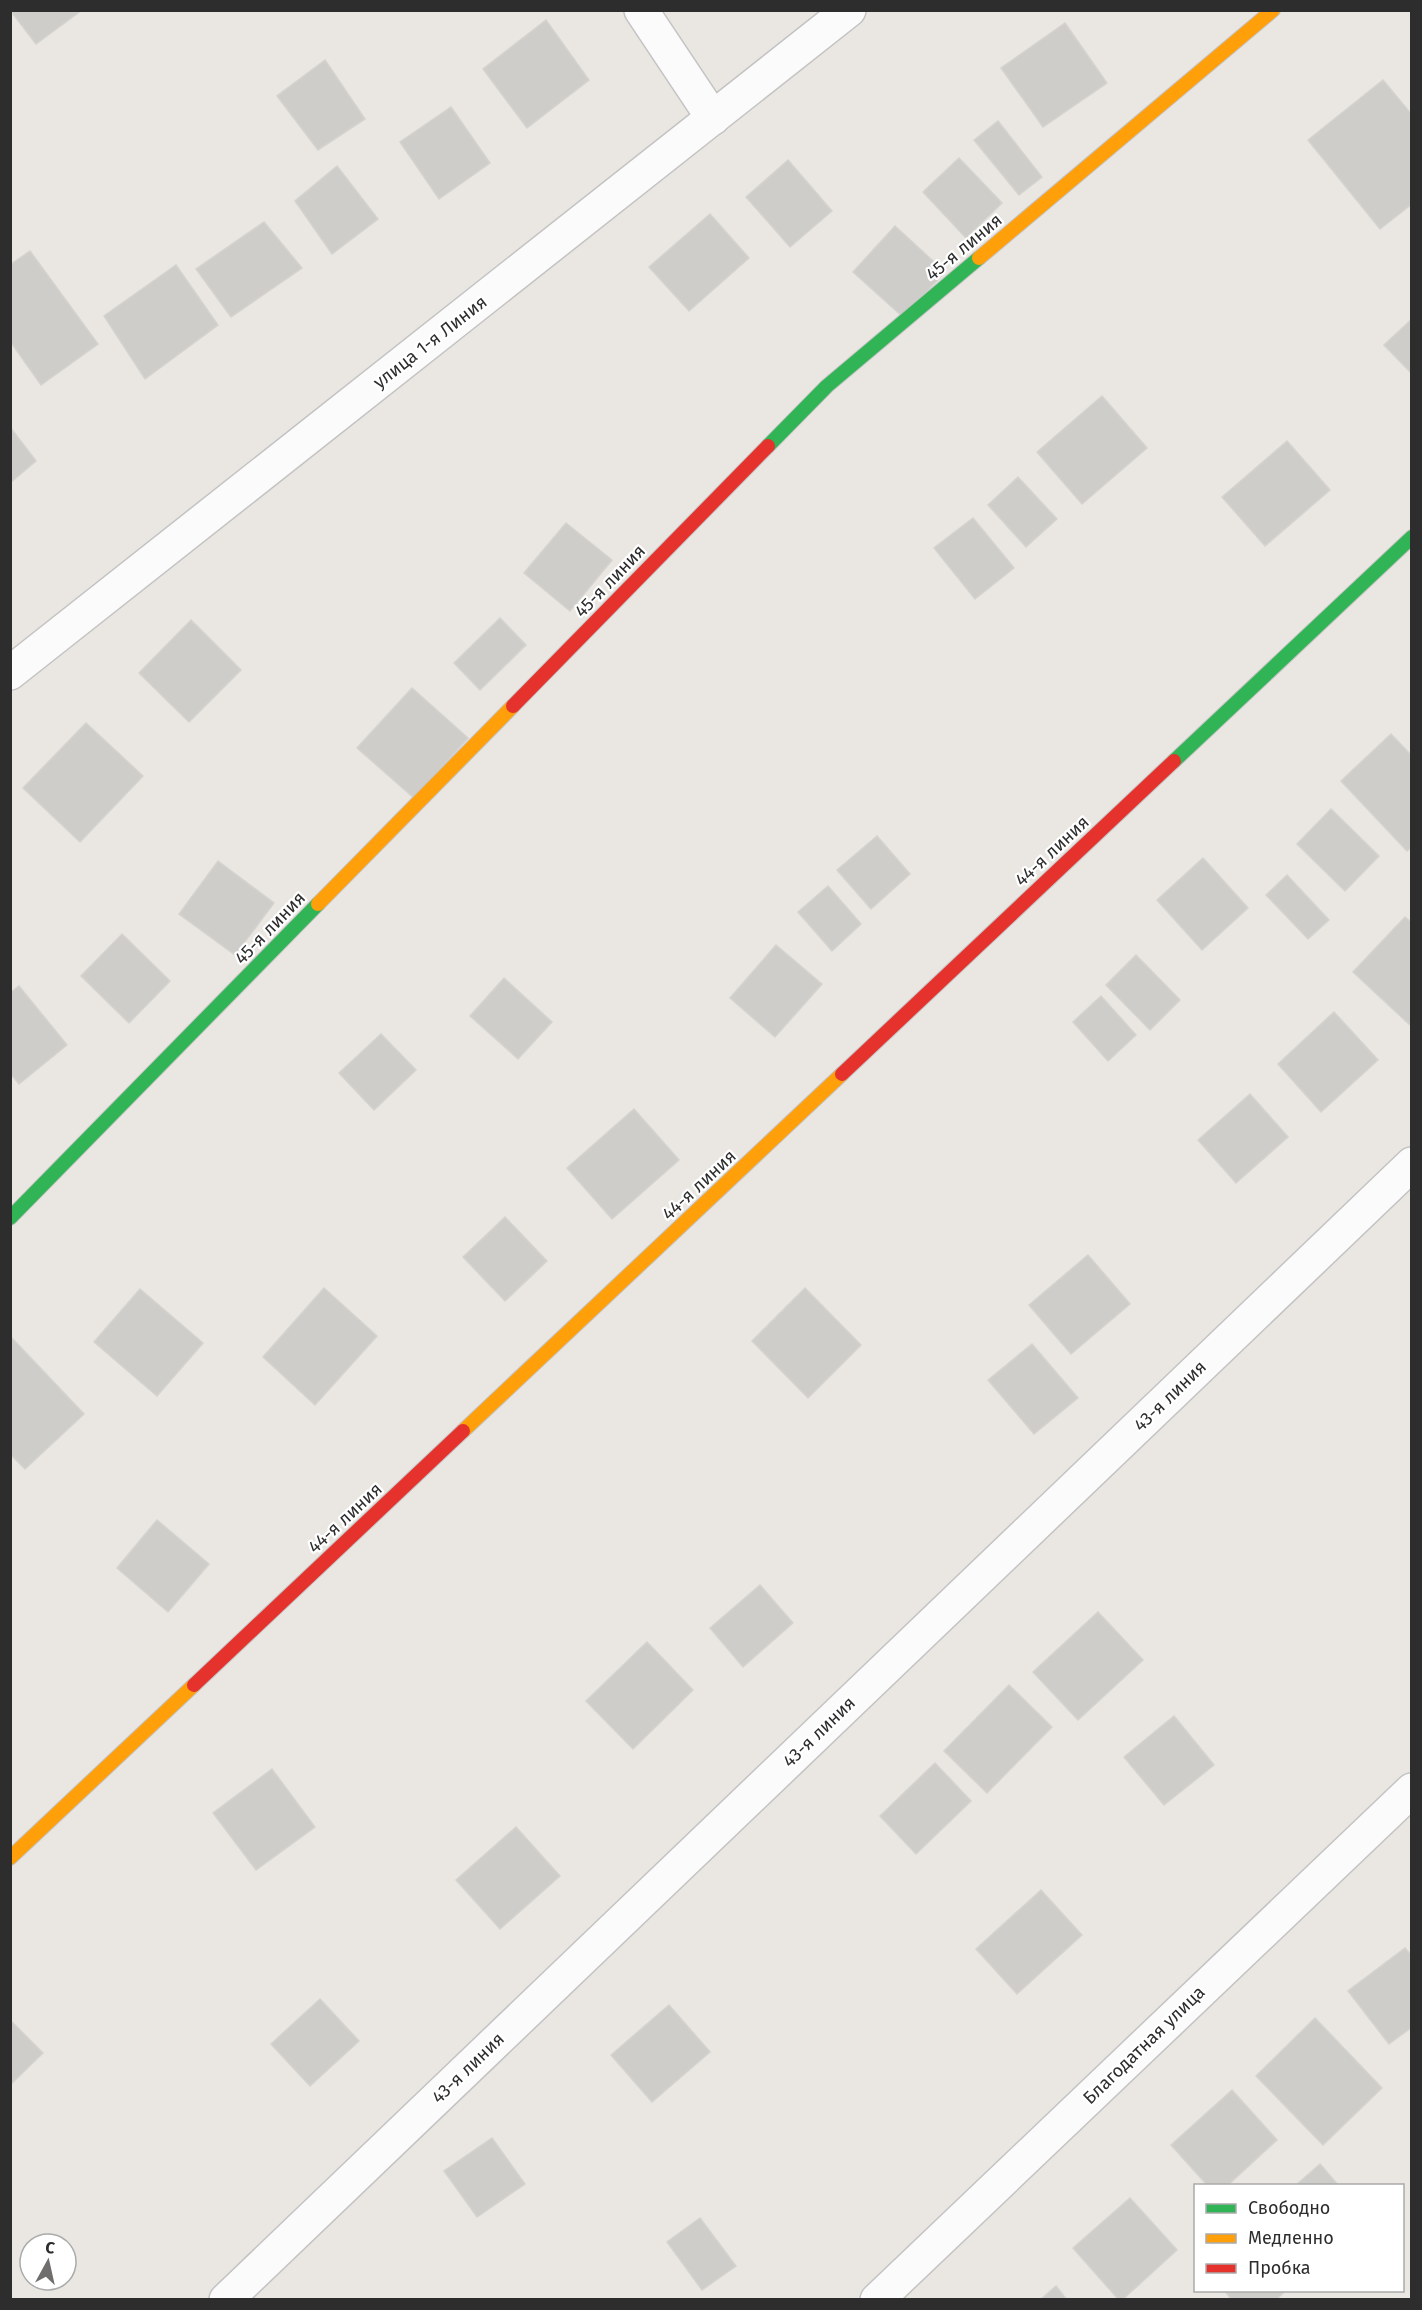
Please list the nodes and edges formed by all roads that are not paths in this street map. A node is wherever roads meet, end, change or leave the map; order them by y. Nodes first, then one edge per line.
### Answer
1 (641, 10) edge
2 (849, 10) edge
3 (1273, 10) edge
4 (713, 118) junction
5 (1412, 537) edge
6 (10, 673) edge
7 (1412, 1164) edge
8 (10, 1218) edge
9 (1412, 1790) edge
10 (10, 1858) edge
11 (226, 2300) edge
12 (877, 2300) edge

1 - 4 street
2 - 4 street, улица 1-я Линия
3 - 8 street, 45-я линия
4 - 6 street, улица 1-я Линия
5 - 10 street, 44-я линия
7 - 11 street, 43-я линия
9 - 12 street, Благодатная улица

